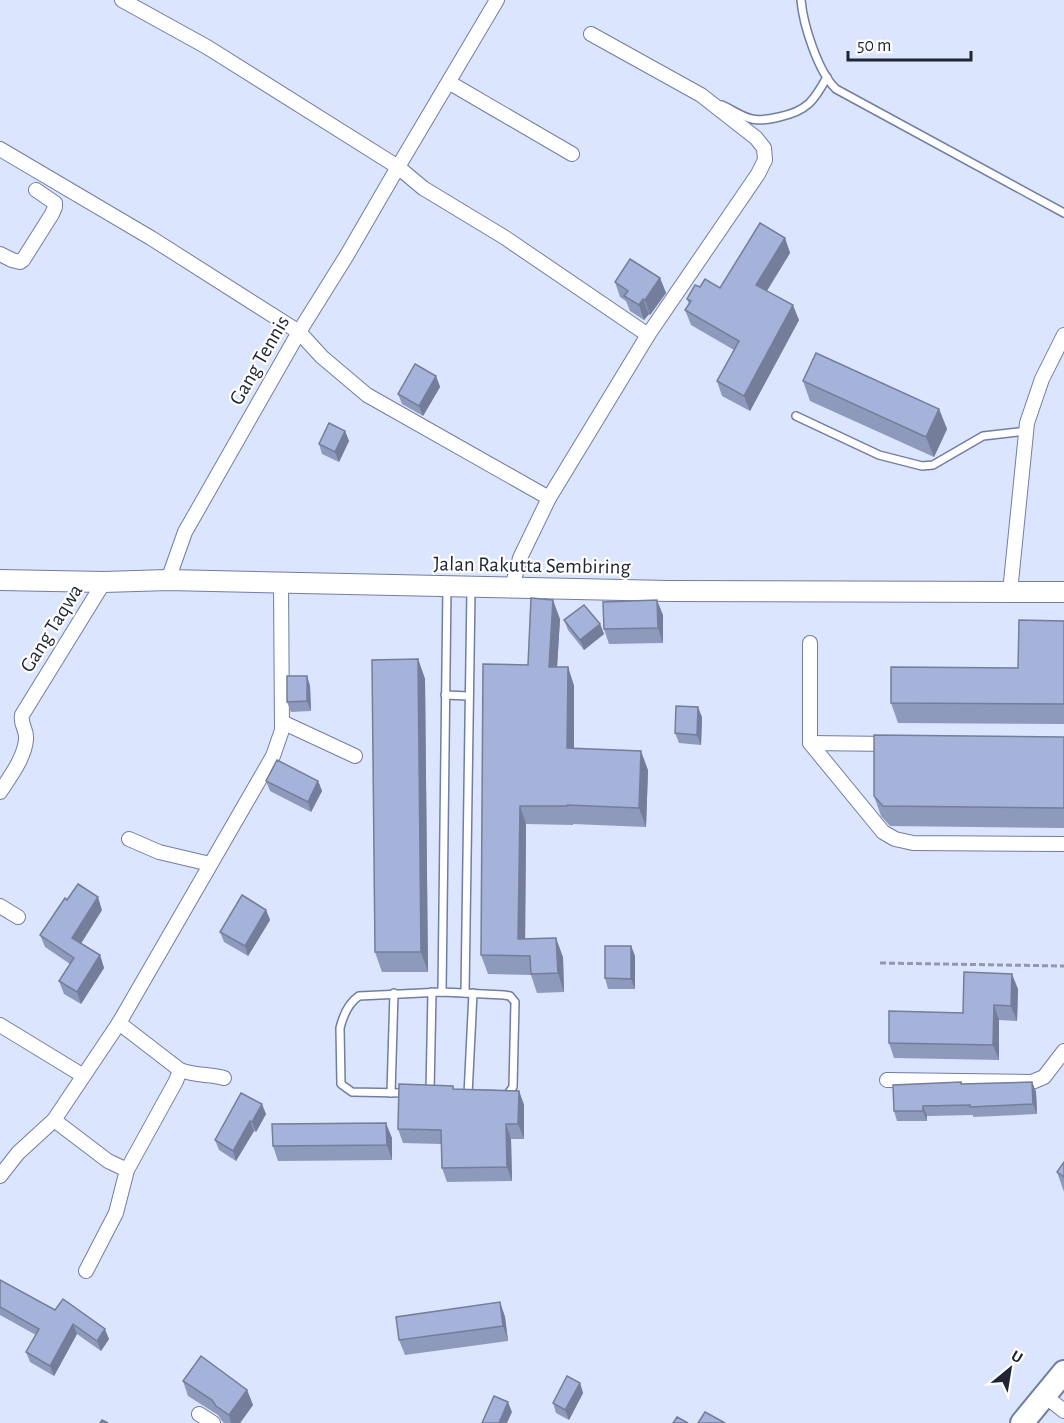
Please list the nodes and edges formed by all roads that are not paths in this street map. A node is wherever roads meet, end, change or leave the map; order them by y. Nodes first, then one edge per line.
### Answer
1 (122, 0) edge
2 (497, 0) edge
3 (801, 0) edge
4 (591, 34) dead end
5 (827, 77) junction
6 (450, 83) junction
7 (701, 95) junction
8 (0, 149) edge
9 (572, 154) dead end
10 (398, 167) junction
11 (36, 190) dead end
12 (1064, 213) edge
13 (0, 254) edge
14 (299, 332) junction
15 (1064, 334) edge
16 (648, 335) junction
17 (796, 416) dead end
18 (1027, 431) junction
19 (549, 498) junction
20 (0, 580) edge
21 (168, 580) junction
22 (104, 582) junction
23 (281, 582) junction
24 (447, 587) junction
25 (471, 587) junction
26 (512, 587) junction
27 (1010, 592) junction
28 (1064, 592) edge
29 (810, 643) dead end
30 (445, 695) junction
31 (469, 696) junction
32 (282, 722) junction
33 (810, 743) junction
34 (903, 744) edge
35 (355, 756) dead end
36 (0, 792) edge
37 (129, 839) dead end
38 (1064, 844) edge
39 (210, 864) junction
40 (0, 906) edge
41 (18, 917) dead end
42 (432, 992) junction
43 (442, 992) junction
44 (394, 993) junction
45 (465, 993) junction
46 (473, 993) junction
47 (119, 1023) junction
48 (0, 1025) edge
49 (1064, 1051) edge
50 (180, 1070) junction
51 (82, 1075) junction
52 (224, 1078) dead end
53 (887, 1080) dead end
54 (391, 1093) junction
55 (430, 1094) junction
56 (468, 1095) junction
57 (54, 1120) junction
58 (127, 1170) junction
59 (0, 1176) edge
60 (86, 1271) dead end
61 (1064, 1372) edge
62 (1045, 1396) junction
63 (1064, 1411) edge
64 (199, 1414) dead end
65 (213, 1423) edge
66 (1022, 1423) edge

1 - 10 street
2 - 6 street, Gang Tennis
3 - 5 lane
4 - 7 street
5 - 7 lane
5 - 12 lane
6 - 9 street
6 - 10 street, Gang Tennis
7 - 16 street
8 - 14 street
10 - 14 street, Gang Tennis
10 - 16 street
11 - 13 street
14 - 19 street
14 - 21 street, Gang Tennis
15 - 18 street
16 - 19 street
17 - 18 lane
18 - 27 street
19 - 26 street
20 - 22 main road, Jalan Rakutta Sembiring
21 - 22 main road, Jalan Rakutta Sembiring
21 - 23 main road, Jalan Rakutta Sembiring
22 - 36 street, Gang Taqwa
23 - 24 main road, Jalan Rakutta Sembiring
23 - 32 street
24 - 25 main road, Jalan Rakutta Sembiring
24 - 30 lane
25 - 26 main road, Jalan Rakutta Sembiring
25 - 31 lane
26 - 27 main road, Jalan Rakutta Sembiring
27 - 28 main road, Jalan Rakutta Sembiring
29 - 33 street
30 - 31 lane
30 - 43 lane
31 - 45 lane
32 - 35 street
32 - 39 street
33 - 34 street
33 - 38 street
37 - 39 street
39 - 47 street
40 - 41 street
42 - 43 lane
42 - 44 lane
42 - 55 lane
43 - 45 lane
44 - 54 lane
44 - 54 lane
45 - 46 lane
46 - 56 lane
46 - 56 lane
47 - 50 street
47 - 51 street
48 - 51 street
49 - 53 street
50 - 52 street
50 - 58 street
51 - 57 street
54 - 55 lane
55 - 56 lane
57 - 58 street
57 - 59 street
58 - 60 street
61 - 62 highway
62 - 63 street
62 - 66 highway
64 - 65 street

